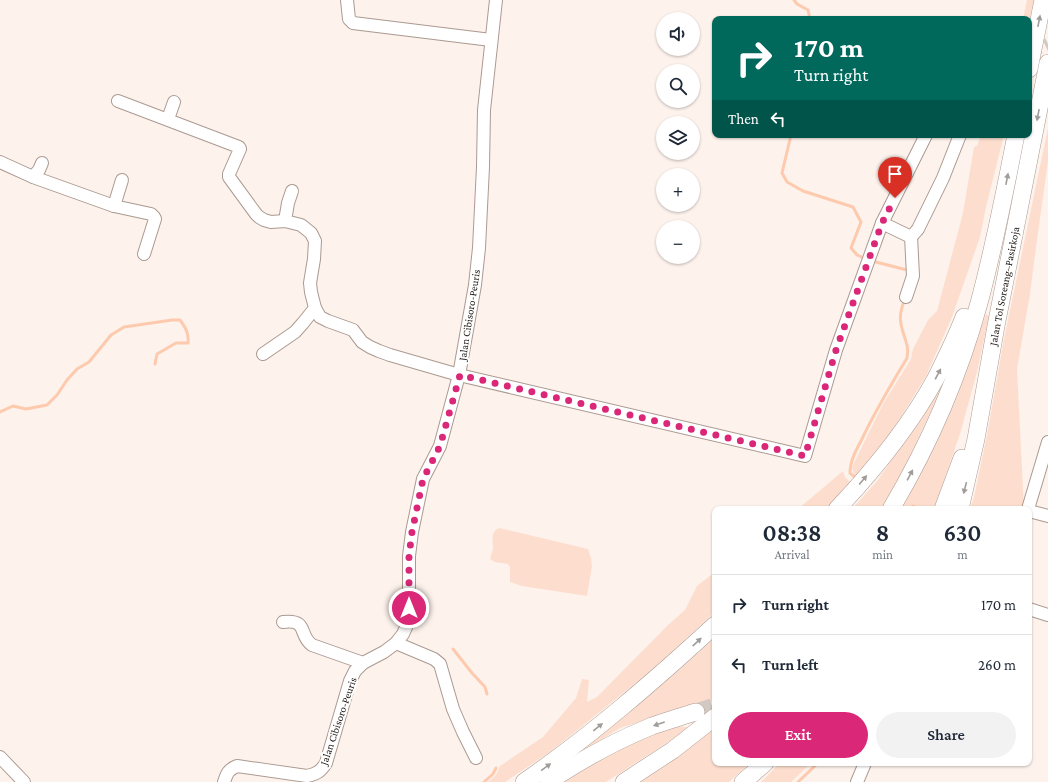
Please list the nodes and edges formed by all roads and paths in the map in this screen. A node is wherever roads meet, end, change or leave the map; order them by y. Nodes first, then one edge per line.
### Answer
1 (347, 0) edge
2 (496, 0) edge
3 (1043, 0) edge
4 (492, 40) junction
5 (1032, 54) edge
6 (1048, 63) edge
7 (118, 101) dead end
8 (174, 102) dead end
9 (168, 119) junction
10 (924, 138) edge
11 (959, 138) edge
12 (1015, 138) edge
13 (0, 162) edge
14 (42, 163) dead end
15 (33, 177) junction
16 (122, 180) dead end
17 (292, 192) dead end
18 (114, 206) junction
19 (999, 217) junction
20 (285, 221) junction
21 (882, 223) junction
22 (911, 236) junction
23 (144, 254) dead end
24 (906, 297) dead end
25 (315, 308) junction
26 (996, 326) junction
27 (263, 354) dead end
28 (460, 375) junction
29 (1048, 442) edge
30 (840, 506) edge
31 (893, 506) edge
32 (944, 506) edge
33 (961, 506) edge
34 (1030, 506) edge
35 (1032, 511) edge
36 (1048, 516) edge
37 (1032, 610) edge
38 (1048, 615) edge
39 (283, 622) dead end
40 (712, 628) edge
41 (396, 643) junction
42 (362, 663) junction
43 (696, 712) tunnel mouth
44 (712, 719) tunnel mouth
45 (0, 757) edge
46 (572, 757) junction
47 (476, 758) dead end
48 (762, 766) edge
49 (864, 766) edge
50 (24, 782) edge
51 (224, 782) edge
52 (524, 782) edge
53 (548, 782) edge
54 (624, 782) edge
55 (744, 782) edge
56 (857, 782) edge

1 - 4 street
2 - 4 street, Jalan Cibisoro-Peuris
5 -> 3 highway
4 - 28 street, Jalan Cibisoro-Peuris
6 -> 26 highway, Jalan Tol Soreang–Pasirkoja
7 - 9 street
8 - 9 street
9 - 20 street
10 - 21 street
11 - 22 street
19 -> 12 highway, Jalan Tol Soreang–Pasirkoja
13 - 15 street
14 - 15 street
15 - 18 street
16 - 18 street
17 - 20 street
18 - 23 street
30 -> 19 highway
31 -> 19 highway, Jalan Tol Soreang–Pasirkoja
20 - 25 street
21 - 22 street
21 - 28 street
22 - 24 street
25 - 27 street
25 - 28 street
26 - 32 highway
26 -> 33 highway, Jalan Tol Soreang–Pasirkoja
28 - 41 street, Jalan Cibisoro-Peuris
29 - 34 street
35 - 36 street
37 - 38 street
39 - 42 street
46 -> 40 highway
41 - 42 street, Jalan Cibisoro-Peuris
41 - 47 street
42 - 51 street, Jalan Cibisoro-Peuris
43 -> 46 highway
44 - 54 highway
45 - 50 street
52 -> 46 highway
46 - 53 highway
48 - 55 highway
49 - 56 street

